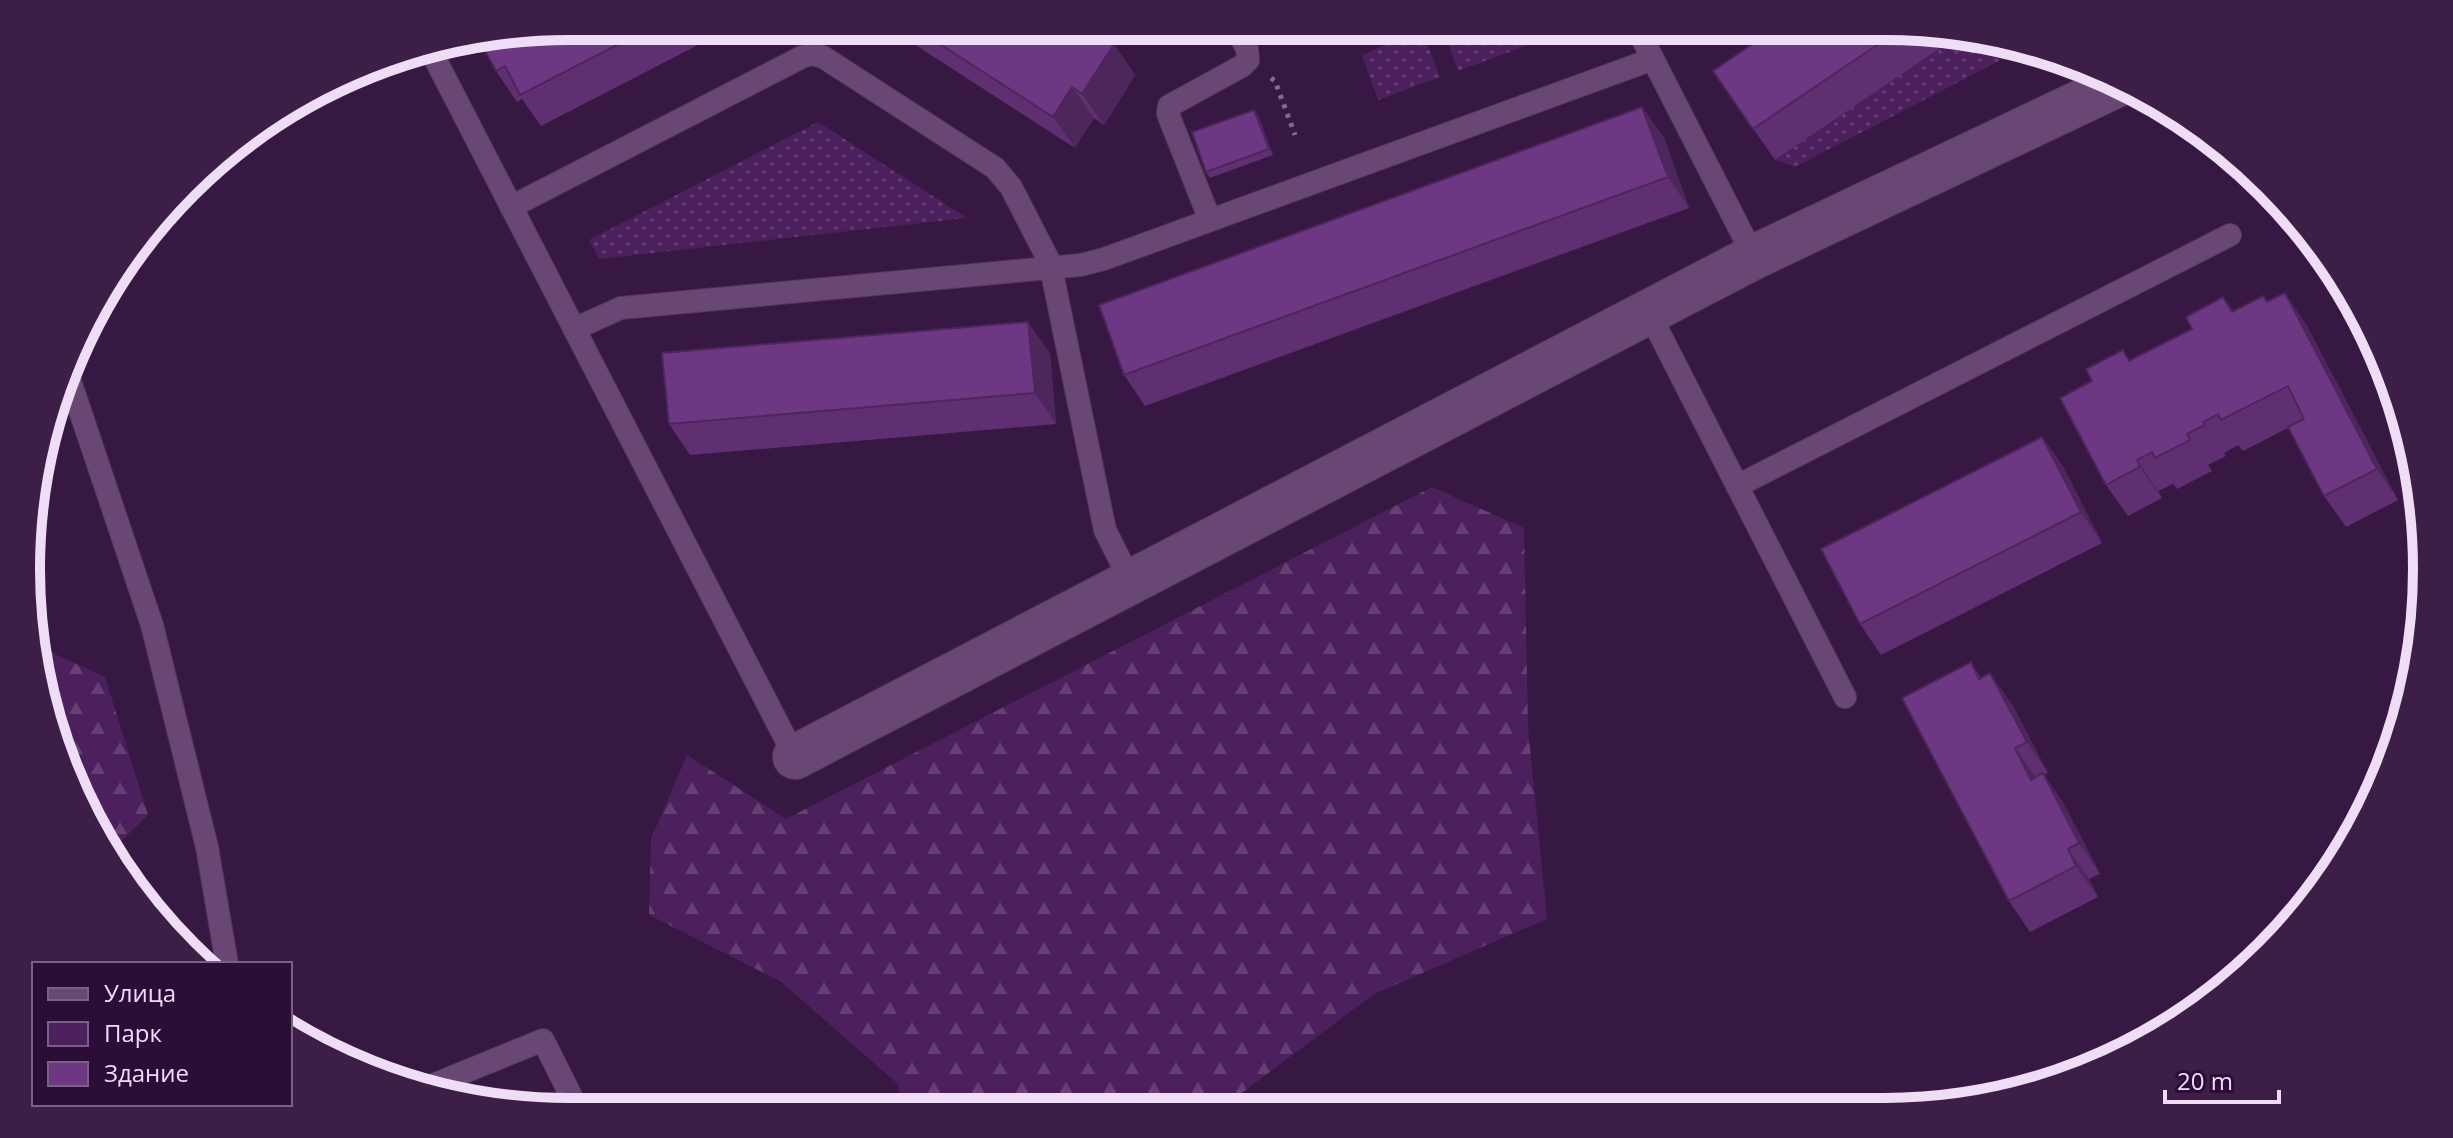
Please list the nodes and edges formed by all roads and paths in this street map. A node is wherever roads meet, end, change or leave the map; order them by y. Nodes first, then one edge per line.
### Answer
1 (1242, 40) edge
2 (1644, 40) edge
3 (434, 57) edge
4 (1653, 59) junction
5 (1248, 60) junction
6 (2107, 90) edge
7 (1295, 135) dead end
8 (511, 207) junction
9 (1210, 220) junction
10 (2230, 235) dead end
11 (1754, 257) junction
12 (1052, 269) junction
13 (1648, 311) junction
14 (574, 329) junction
15 (72, 388) edge
16 (1737, 486) junction
17 (1131, 582) junction
18 (1845, 697) dead end
19 (795, 757) joint
20 (227, 962) edge
21 (440, 1082) edge
22 (572, 1098) edge

1 - 5 lane
2 - 4 lane
3 - 8 lane
4 - 9 lane
4 - 11 lane
5 - 7 path
5 - 9 lane
6 - 11 street
8 - 12 lane
8 - 14 lane
9 - 12 lane
10 - 16 lane
11 - 13 street
12 - 14 lane
12 - 17 lane
13 - 16 lane
13 - 17 street
14 - 19 lane
15 - 20 lane
16 - 18 lane
17 - 19 street
21 - 22 lane

